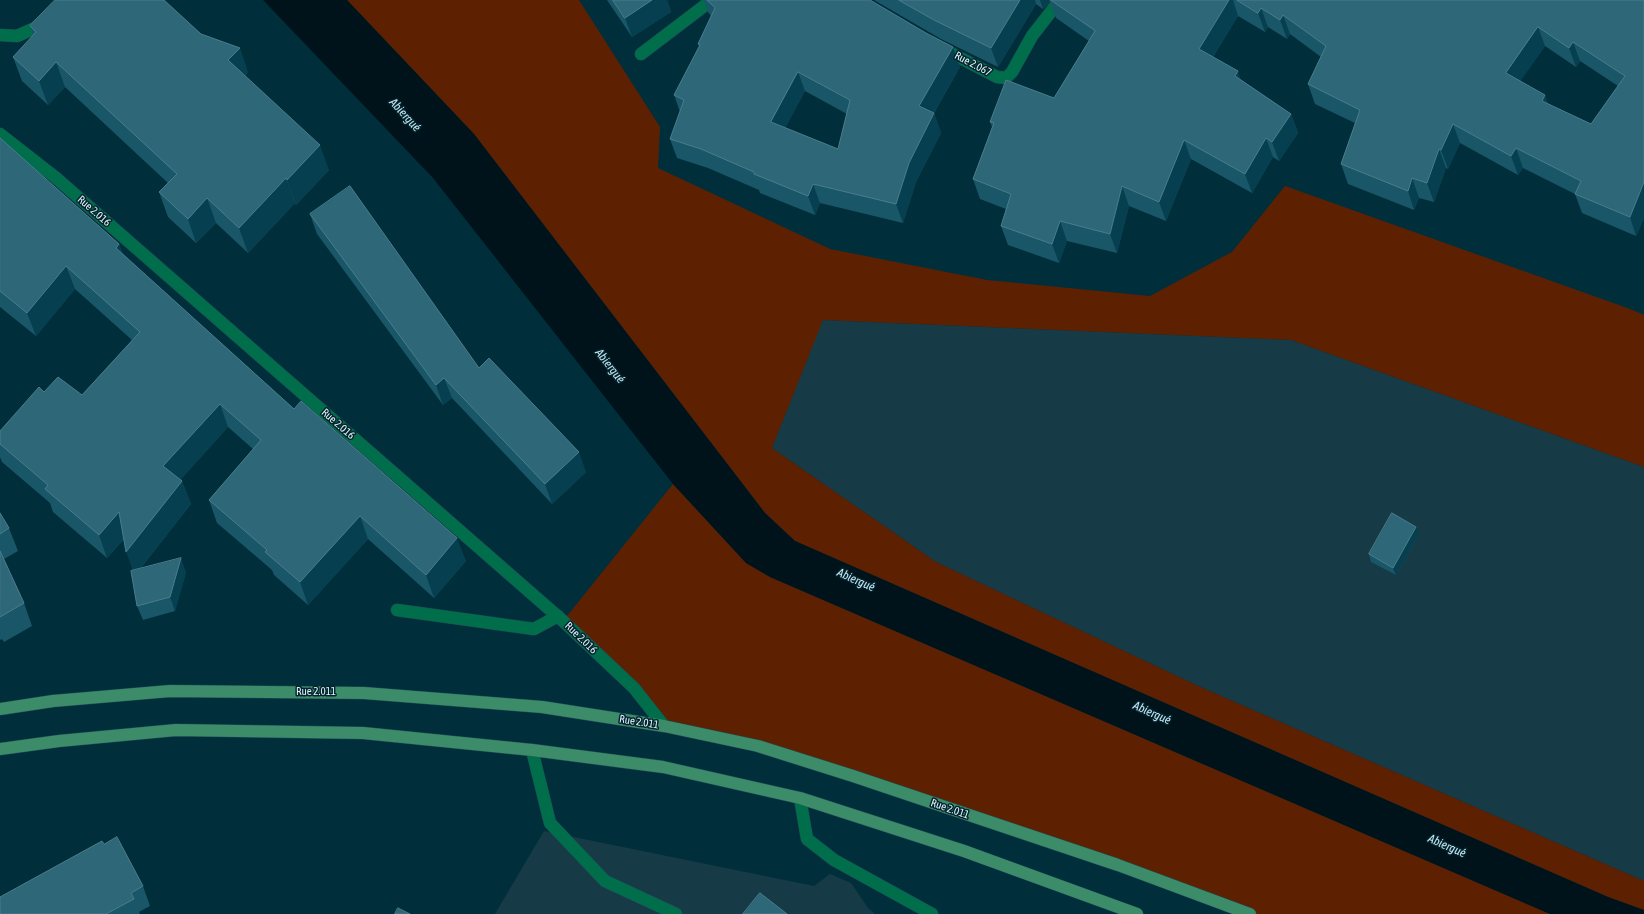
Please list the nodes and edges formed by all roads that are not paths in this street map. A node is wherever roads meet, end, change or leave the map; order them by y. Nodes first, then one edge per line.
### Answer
1 (68, 0) edge
2 (712, 0) edge
3 (1060, 0) edge
4 (0, 35) edge
5 (931, 42) edge
6 (641, 54) dead end
7 (0, 134) edge
8 (397, 610) dead end
9 (558, 616) junction
10 (0, 709) edge
11 (664, 726) junction
12 (0, 749) edge
13 (532, 750) junction
14 (800, 798) junction
15 (676, 914) edge
16 (932, 914) edge
17 (1137, 914) edge
18 (1250, 914) edge

1 - 4 street
2 - 6 street
3 - 5 street, Rue 2.067
7 - 9 street, Rue 2.016
8 - 9 street
9 - 11 street, Rue 2.016
10 - 11 street, Rue 2.011
11 - 18 street, Rue 2.011
12 - 13 street
13 - 14 street
13 - 15 street
14 - 16 street
14 - 17 street

